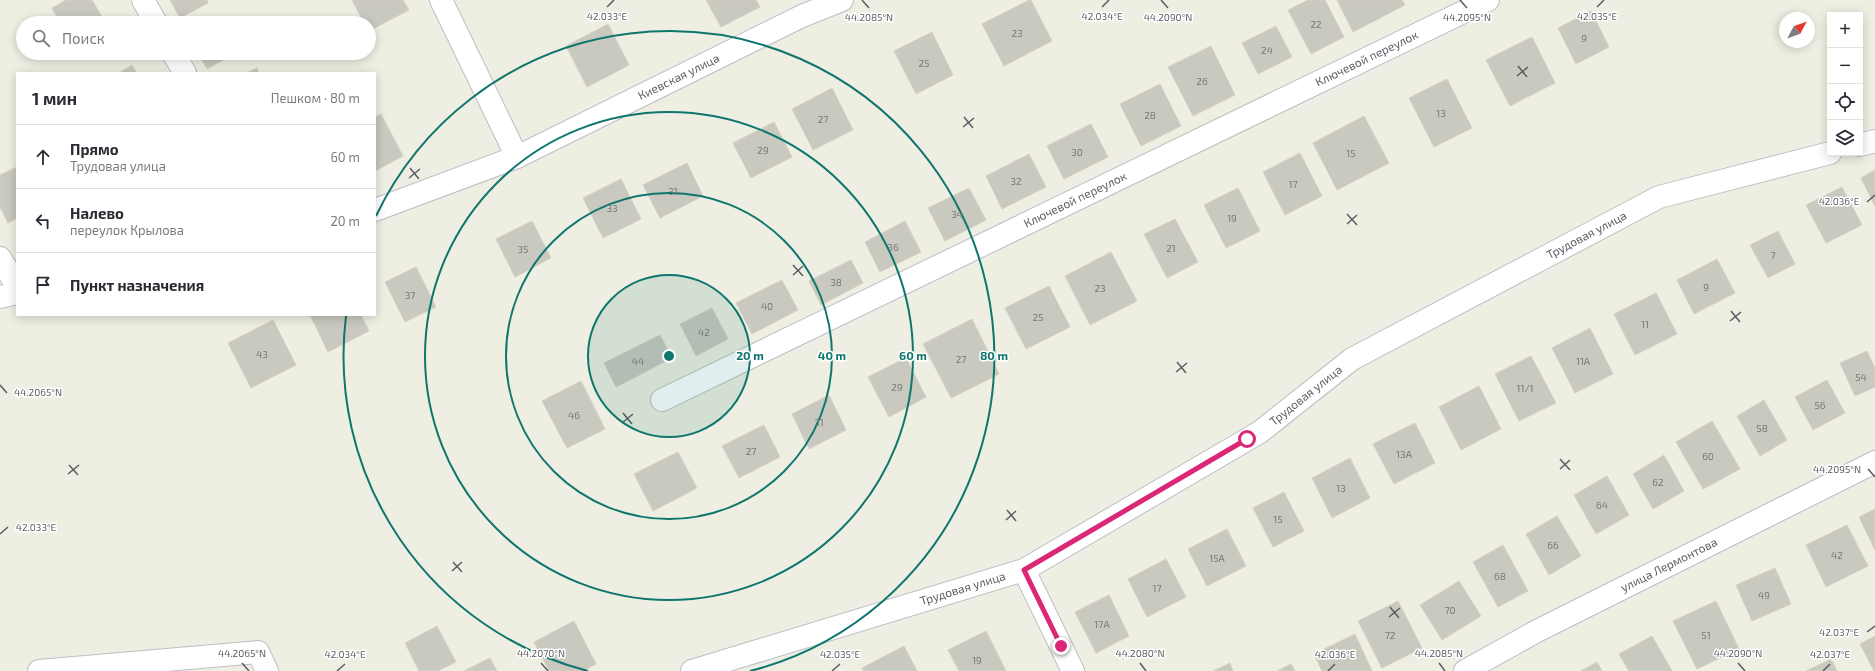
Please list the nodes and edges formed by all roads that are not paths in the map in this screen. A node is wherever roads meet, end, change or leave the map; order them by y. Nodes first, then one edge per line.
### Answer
1 (143, 0) edge
2 (441, 0) edge
3 (842, 0) edge
4 (1488, 0) edge
5 (817, 5) edge
6 (152, 16) edge
7 (177, 60) edge
8 (184, 72) edge
9 (1875, 141) edge
10 (1863, 144) edge
11 (1827, 154) edge
12 (517, 157) junction
13 (376, 210) edge
14 (0, 258) edge
15 (16, 284) edge
16 (16, 293) edge
17 (0, 296) edge
18 (662, 400) dead end
19 (1875, 462) edge
20 (1024, 570) junction
21 (39, 671) edge
22 (267, 671) edge
23 (692, 671) edge
24 (1073, 671) edge
25 (1465, 671) edge

1 - 6 street
2 - 12 street
3 - 5 street, Киевская улица
4 - 18 street, Ключевой переулок
5 - 12 street, Киевская улица
7 - 8 street
9 - 10 street
11 - 20 street, Трудовая улица
12 - 13 street, Киевская улица
14 - 15 street
16 - 17 street
19 - 25 street, улица Лермонтова
20 - 23 street, Трудовая улица
20 - 24 street
21 - 22 street

